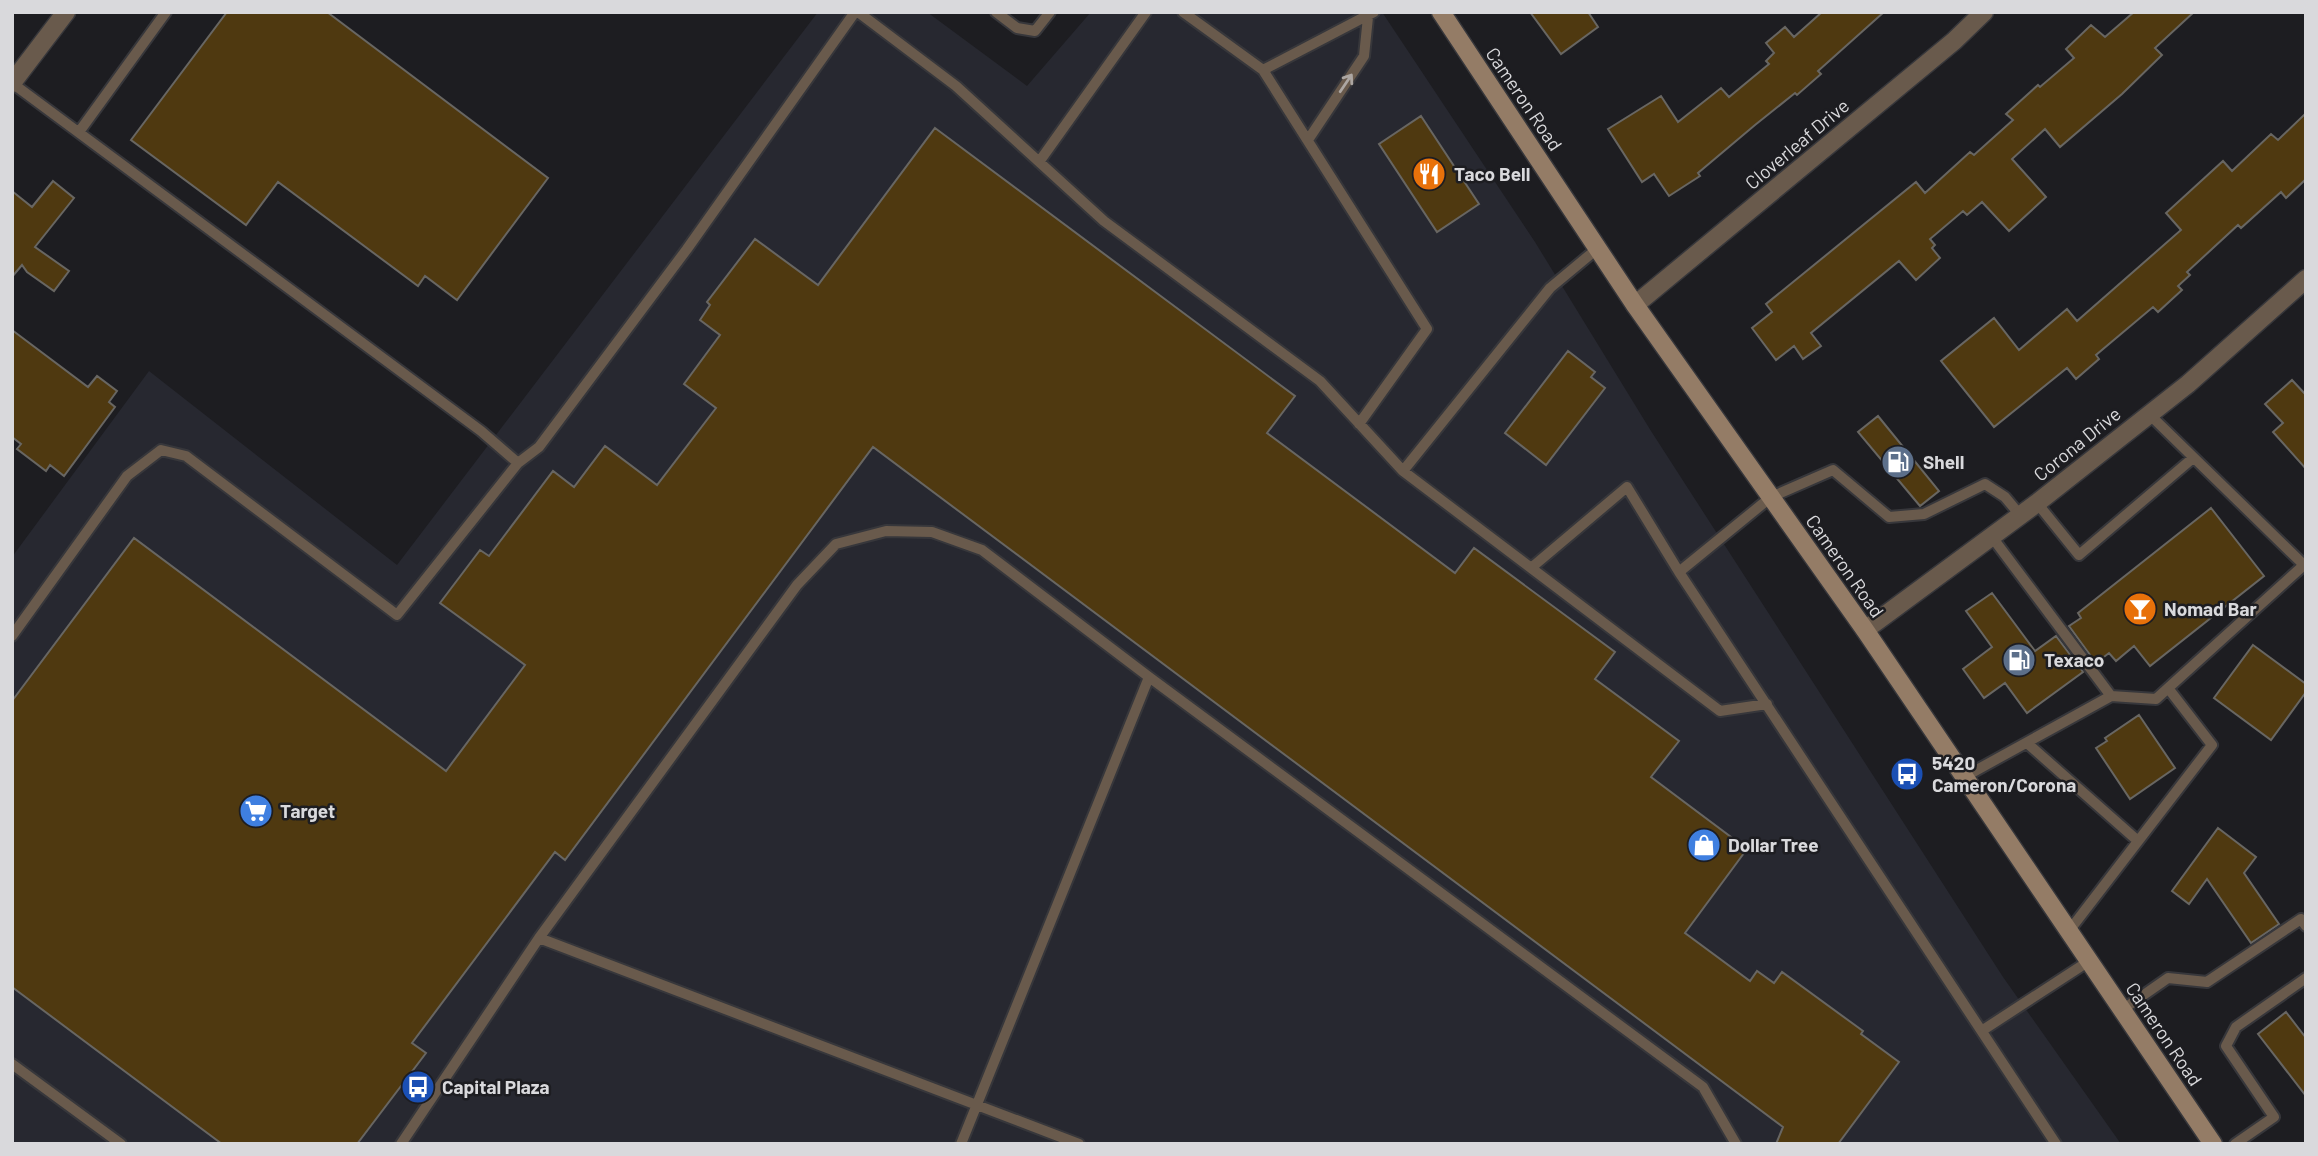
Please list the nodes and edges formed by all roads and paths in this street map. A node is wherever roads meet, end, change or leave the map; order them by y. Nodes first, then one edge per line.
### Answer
1 (65, 12) edge
2 (166, 12) edge
3 (856, 12) edge
4 (996, 12) edge
5 (1050, 12) edge
6 (1146, 12) edge
7 (1183, 12) edge
8 (1441, 12) edge
9 (1984, 12) edge
10 (1371, 14) edge
11 (1263, 70) junction
12 (12, 83) edge
13 (79, 132) junction
14 (1308, 140) junction
15 (1039, 162) junction
16 (1598, 248) junction
17 (2306, 279) edge
18 (1635, 304) junction
19 (2149, 414) junction
20 (1359, 424) junction
21 (2193, 458) junction
22 (517, 463) junction
23 (1403, 471) junction
24 (1771, 498) junction
25 (2037, 503) junction
26 (2020, 515) junction
27 (1992, 537) junction
28 (2305, 566) edge
29 (1531, 568) junction
30 (1679, 572) junction
31 (1865, 630) junction
32 (12, 636) edge
33 (1149, 677) junction
34 (2168, 688) junction
35 (2111, 696) junction
36 (1767, 704) junction
37 (2027, 743) junction
38 (1964, 777) junction
39 (2138, 841) junction
40 (2306, 926) edge
41 (2069, 931) junction
42 (538, 938) junction
43 (2089, 961) junction
44 (2306, 978) edge
45 (2122, 1010) junction
46 (1983, 1030) junction
47 (12, 1064) edge
48 (977, 1104) junction
49 (1062, 1141) edge
50 (121, 1144) edge
51 (401, 1144) edge
52 (961, 1144) edge
53 (1079, 1144) edge
54 (1736, 1144) edge
55 (2056, 1144) edge
56 (2213, 1144) edge
57 (2235, 1144) edge

1 - 12 street
2 - 13 lane
3 - 15 lane
3 - 22 lane
4 - 5 lane
6 - 15 lane
7 - 11 lane
8 - 16 main road, Cameron Road
9 - 18 street, Cloverleaf Drive
10 - 11 lane
14 -> 10 lane
11 - 14 lane
12 - 13 lane
13 - 22 lane
14 - 20 lane
15 - 20 lane
16 - 18 main road, Cameron Road
16 - 23 lane
17 - 19 street, Corona Drive
18 - 24 main road, Cameron Road
19 - 21 lane
19 - 25 street, Corona Drive
20 - 23 lane
21 - 25 lane
21 - 28 lane
22 - 32 lane
23 - 29 lane
24 - 26 lane
24 - 30 lane
24 - 31 main road, Cameron Road
25 - 26 street, Corona Drive
26 - 27 street, Corona Drive
27 - 31 street, Corona Drive
27 - 35 lane
28 - 34 lane
29 - 30 lane
29 - 36 lane
30 - 36 lane
31 - 38 main road, Cameron Road
33 - 42 lane
33 - 48 lane
33 - 54 lane
34 - 35 lane
34 - 39 lane
35 - 37 lane
36 - 46 lane
37 - 38 lane
37 - 39 lane
38 - 41 main road, Cameron Road
39 - 41 lane
40 - 45 lane
41 - 43 main road, Cameron Road
42 - 48 lane
42 - 51 lane
43 - 45 main road, Cameron Road
43 - 46 lane
44 - 57 lane
45 - 56 main road, Cameron Road
46 - 55 lane
47 - 50 lane
48 - 49 lane
48 - 52 lane
49 - 53 lane

